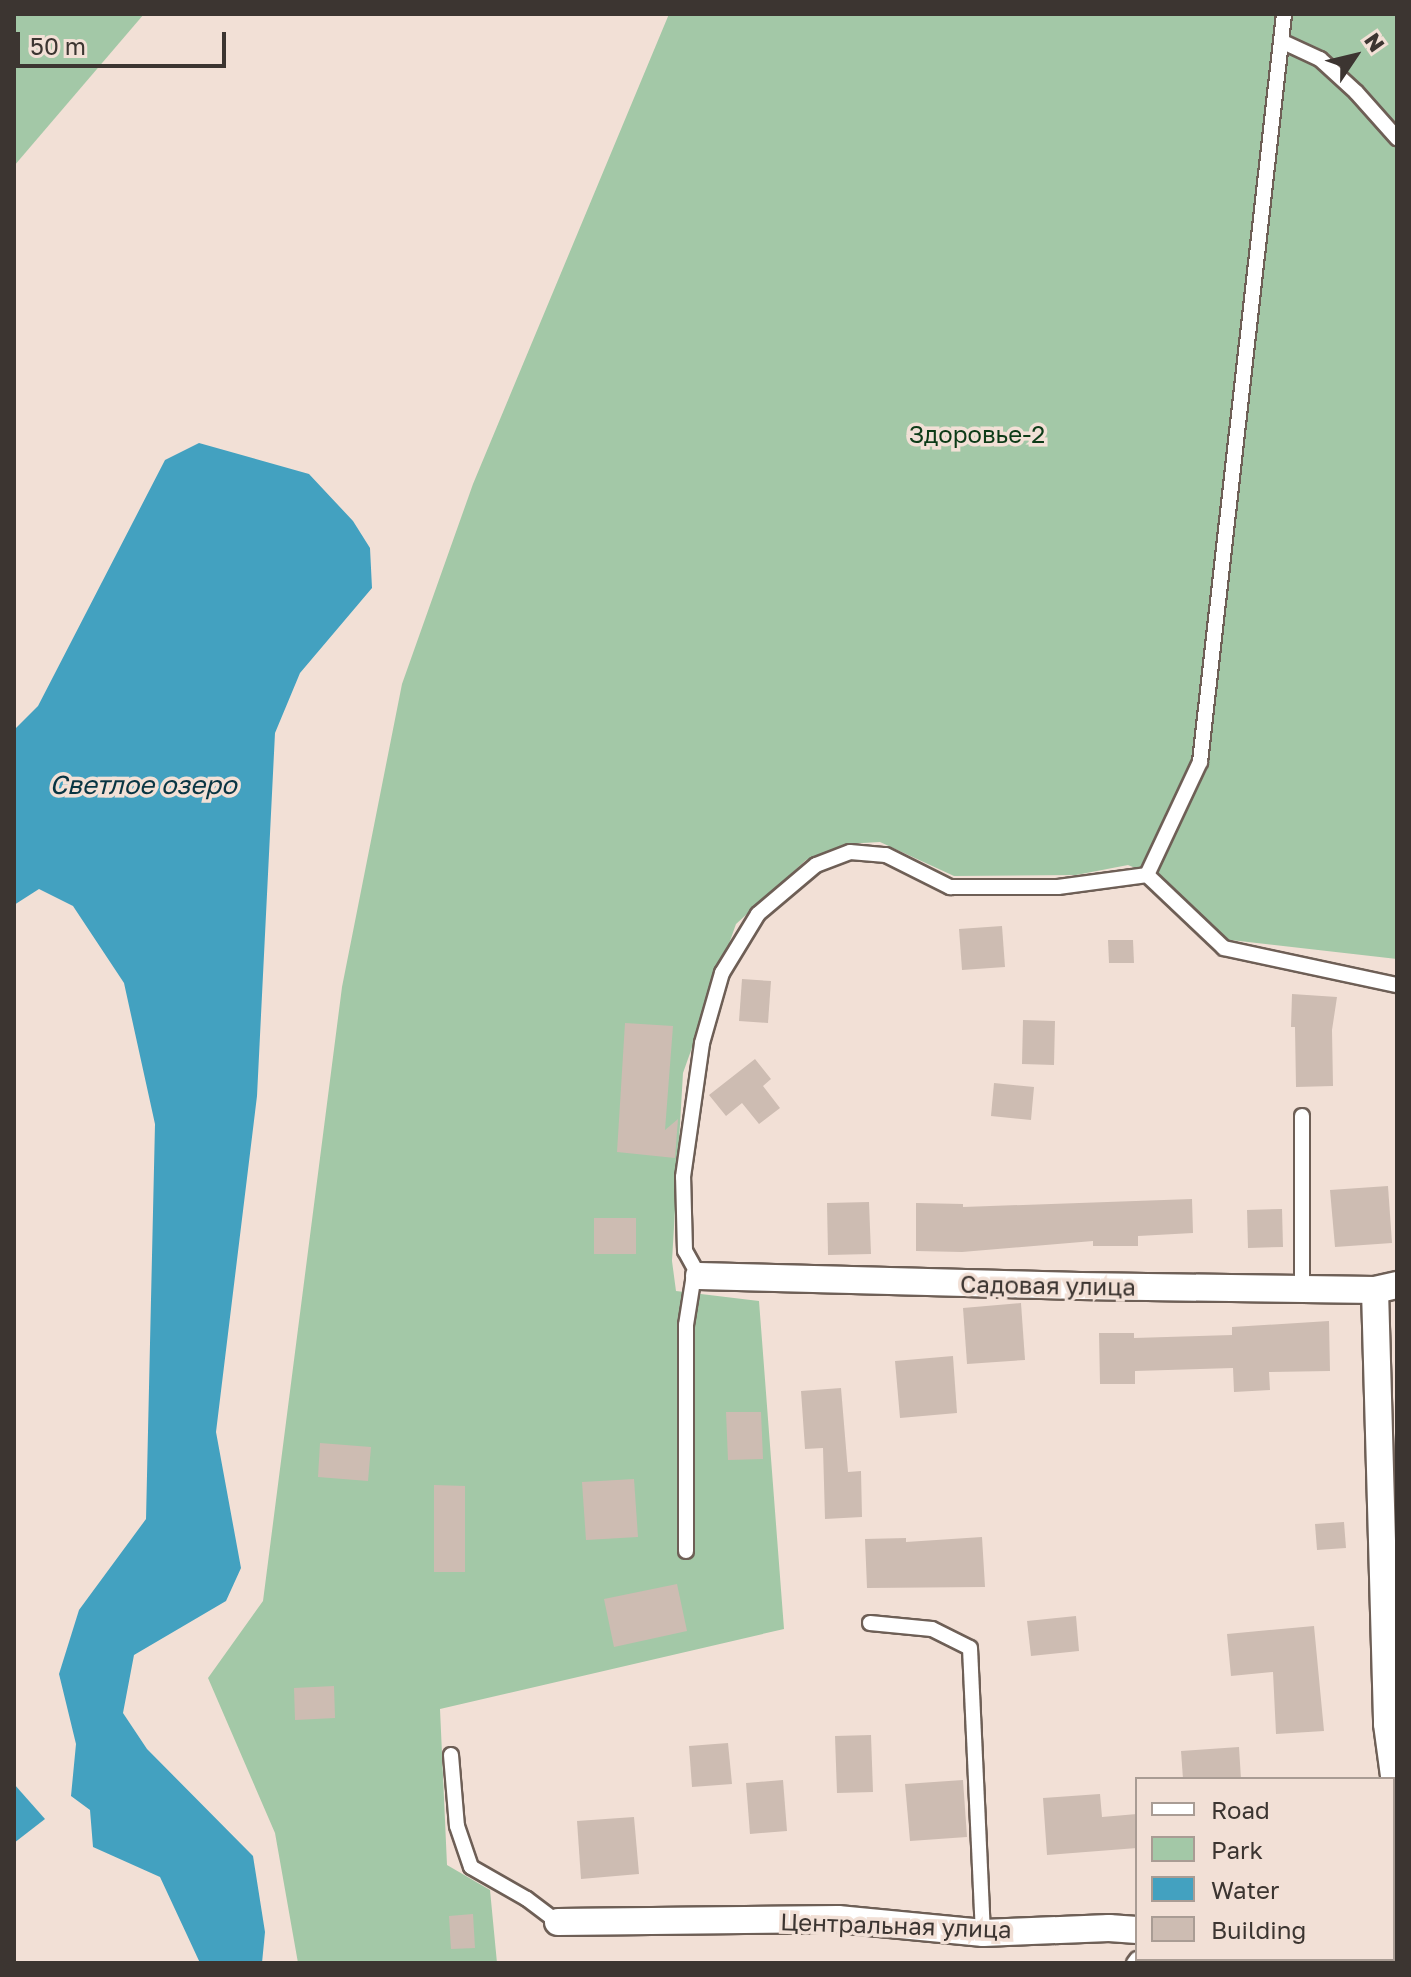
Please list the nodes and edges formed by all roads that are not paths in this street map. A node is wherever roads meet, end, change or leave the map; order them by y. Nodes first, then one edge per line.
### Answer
1 (1284, 14) edge
2 (1281, 41) junction
3 (1397, 138) edge
4 (1147, 875) junction
5 (1397, 985) edge
6 (1302, 1116) dead end
7 (699, 1276) junction
8 (1386, 1287) edge
9 (1302, 1289) junction
10 (686, 1551) dead end
11 (870, 1623) dead end
12 (451, 1755) dead end
13 (1394, 1777) edge
14 (558, 1922) joint
15 (1135, 1930) edge
16 (983, 1933) junction

1 - 2 lane
2 - 3 lane
2 - 4 lane
4 - 5 lane
4 - 7 lane
6 - 9 lane
7 - 9 street, Садовая улица
7 - 10 lane
8 - 9 street, Садовая улица
8 - 13 street
11 - 16 lane
12 - 14 lane
14 - 16 street, Центральная улица
15 - 16 street, Центральная улица

